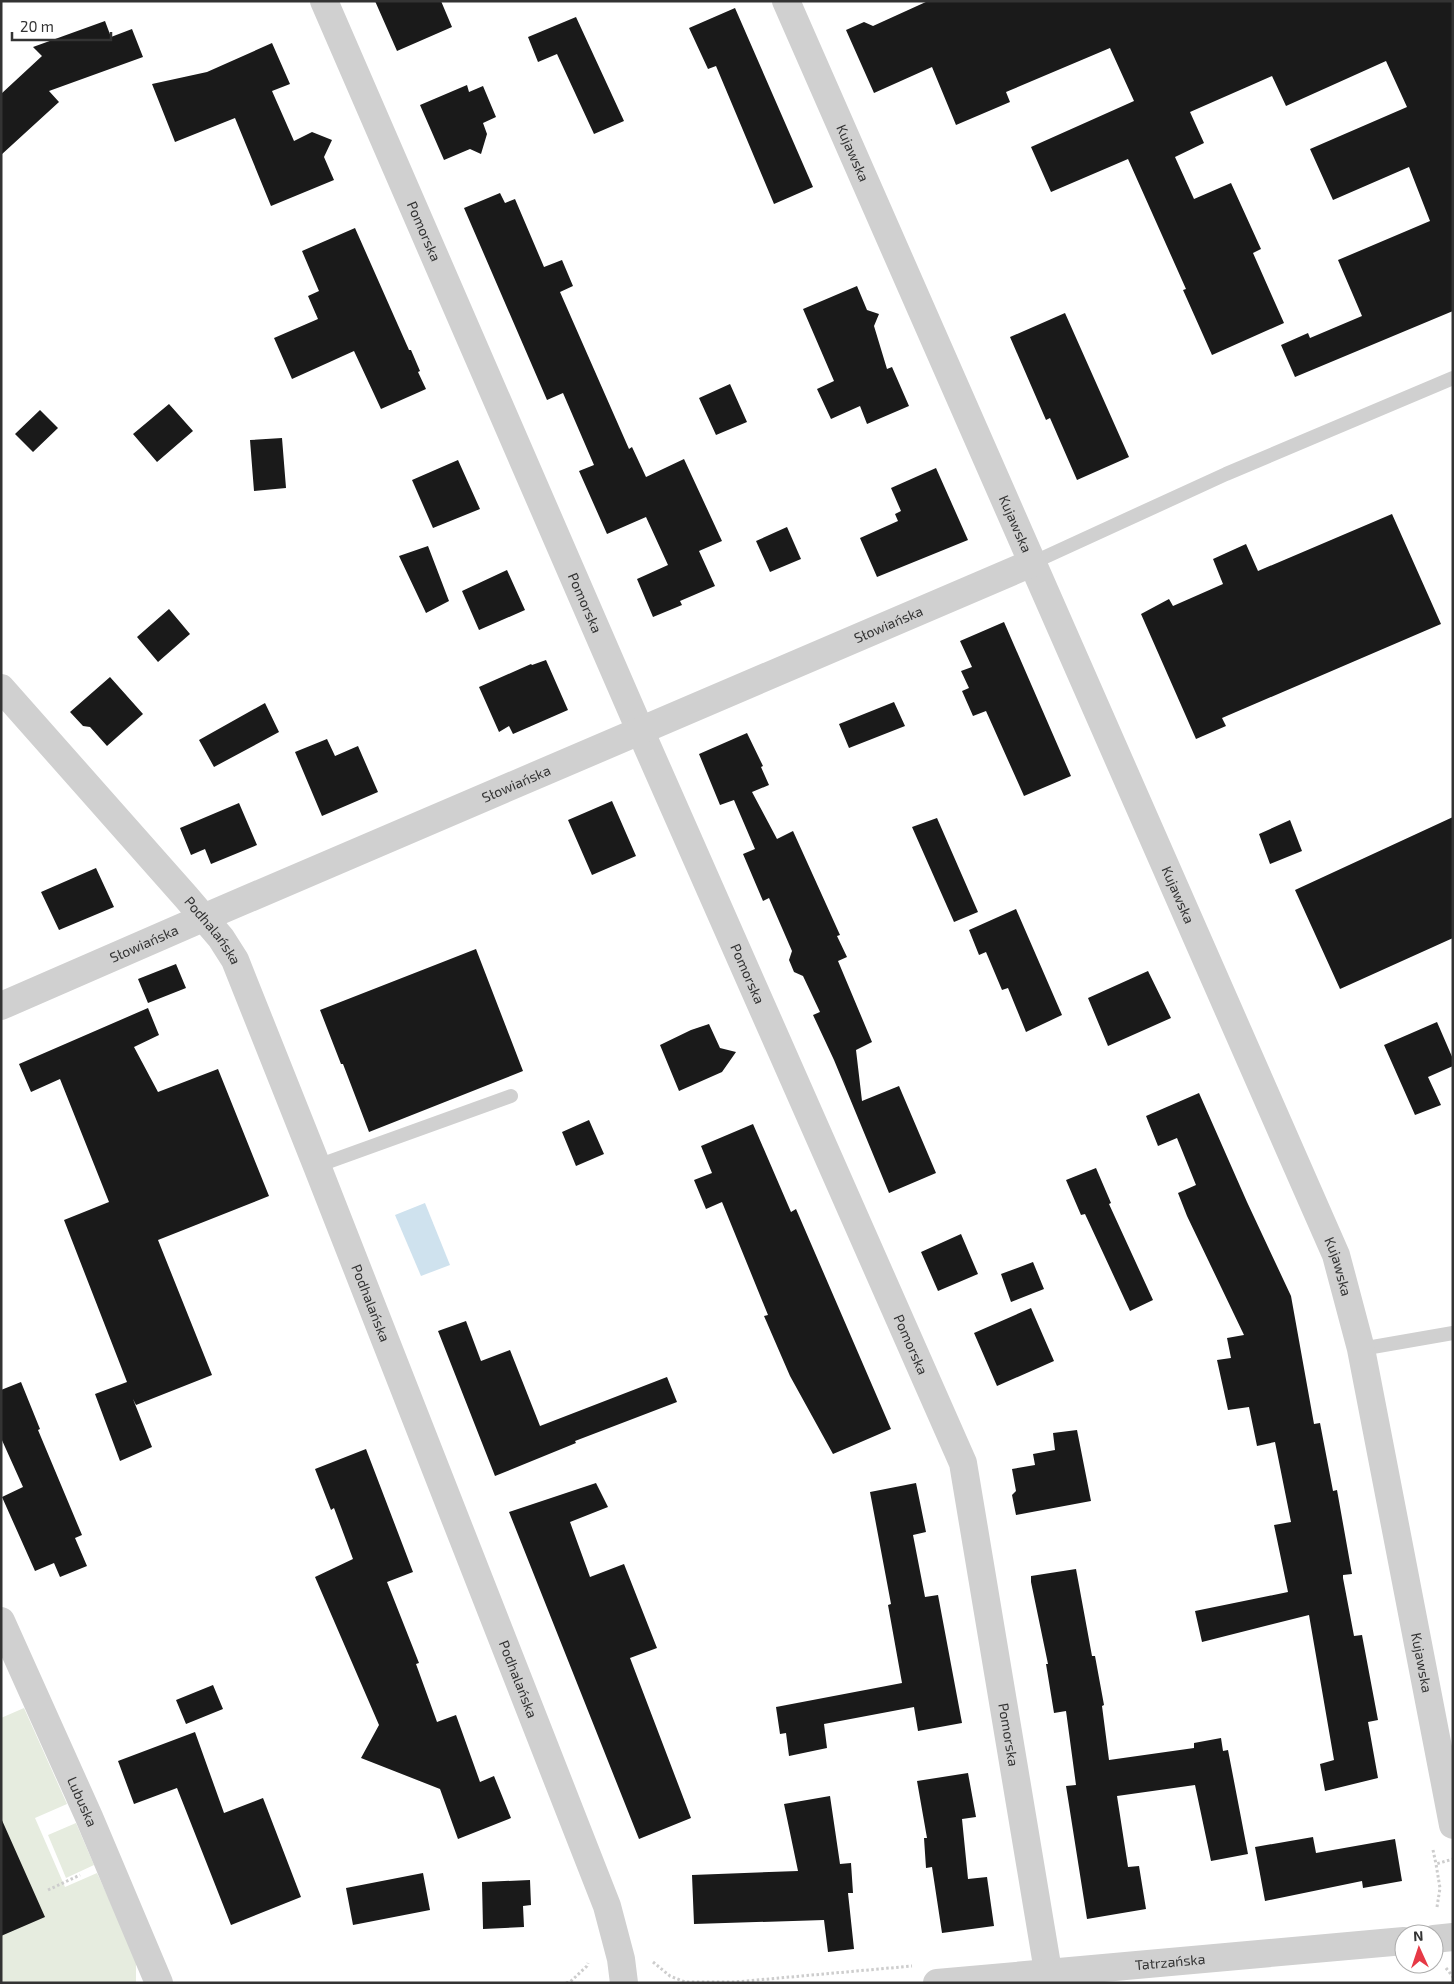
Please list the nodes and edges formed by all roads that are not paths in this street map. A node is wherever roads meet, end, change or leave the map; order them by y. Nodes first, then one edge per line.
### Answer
1 (324, 1) edge
2 (786, 1) edge
3 (1453, 378) edge
4 (1032, 563) junction
5 (1, 688) edge
6 (640, 730) junction
7 (203, 918) junction
8 (1, 1006) edge
9 (511, 1096) dead end
10 (317, 1166) junction
11 (1453, 1333) edge
12 (1361, 1349) junction
13 (1, 1621) edge
14 (1453, 1825) edge
15 (1394, 1942) edge
16 (928, 1974) edge
17 (1050, 1978) edge
18 (159, 1983) edge
19 (624, 1983) edge

1 - 6 street, Pomorska
2 - 4 street, Kujawska
3 - 4 lane
4 - 6 street, Słowiańska
4 - 12 street, Kujawska
5 - 7 street, Podhalańska
6 - 7 street, Słowiańska
6 - 17 street, Pomorska
7 - 8 street, Słowiańska
7 - 10 street, Podhalańska
9 - 10 lane
10 - 19 street, Podhalańska
11 - 12 lane
12 - 14 street, Kujawska
13 - 18 street, Lubuska
15 - 17 street, Tatrzańska
16 - 17 street, Tatrzańska

